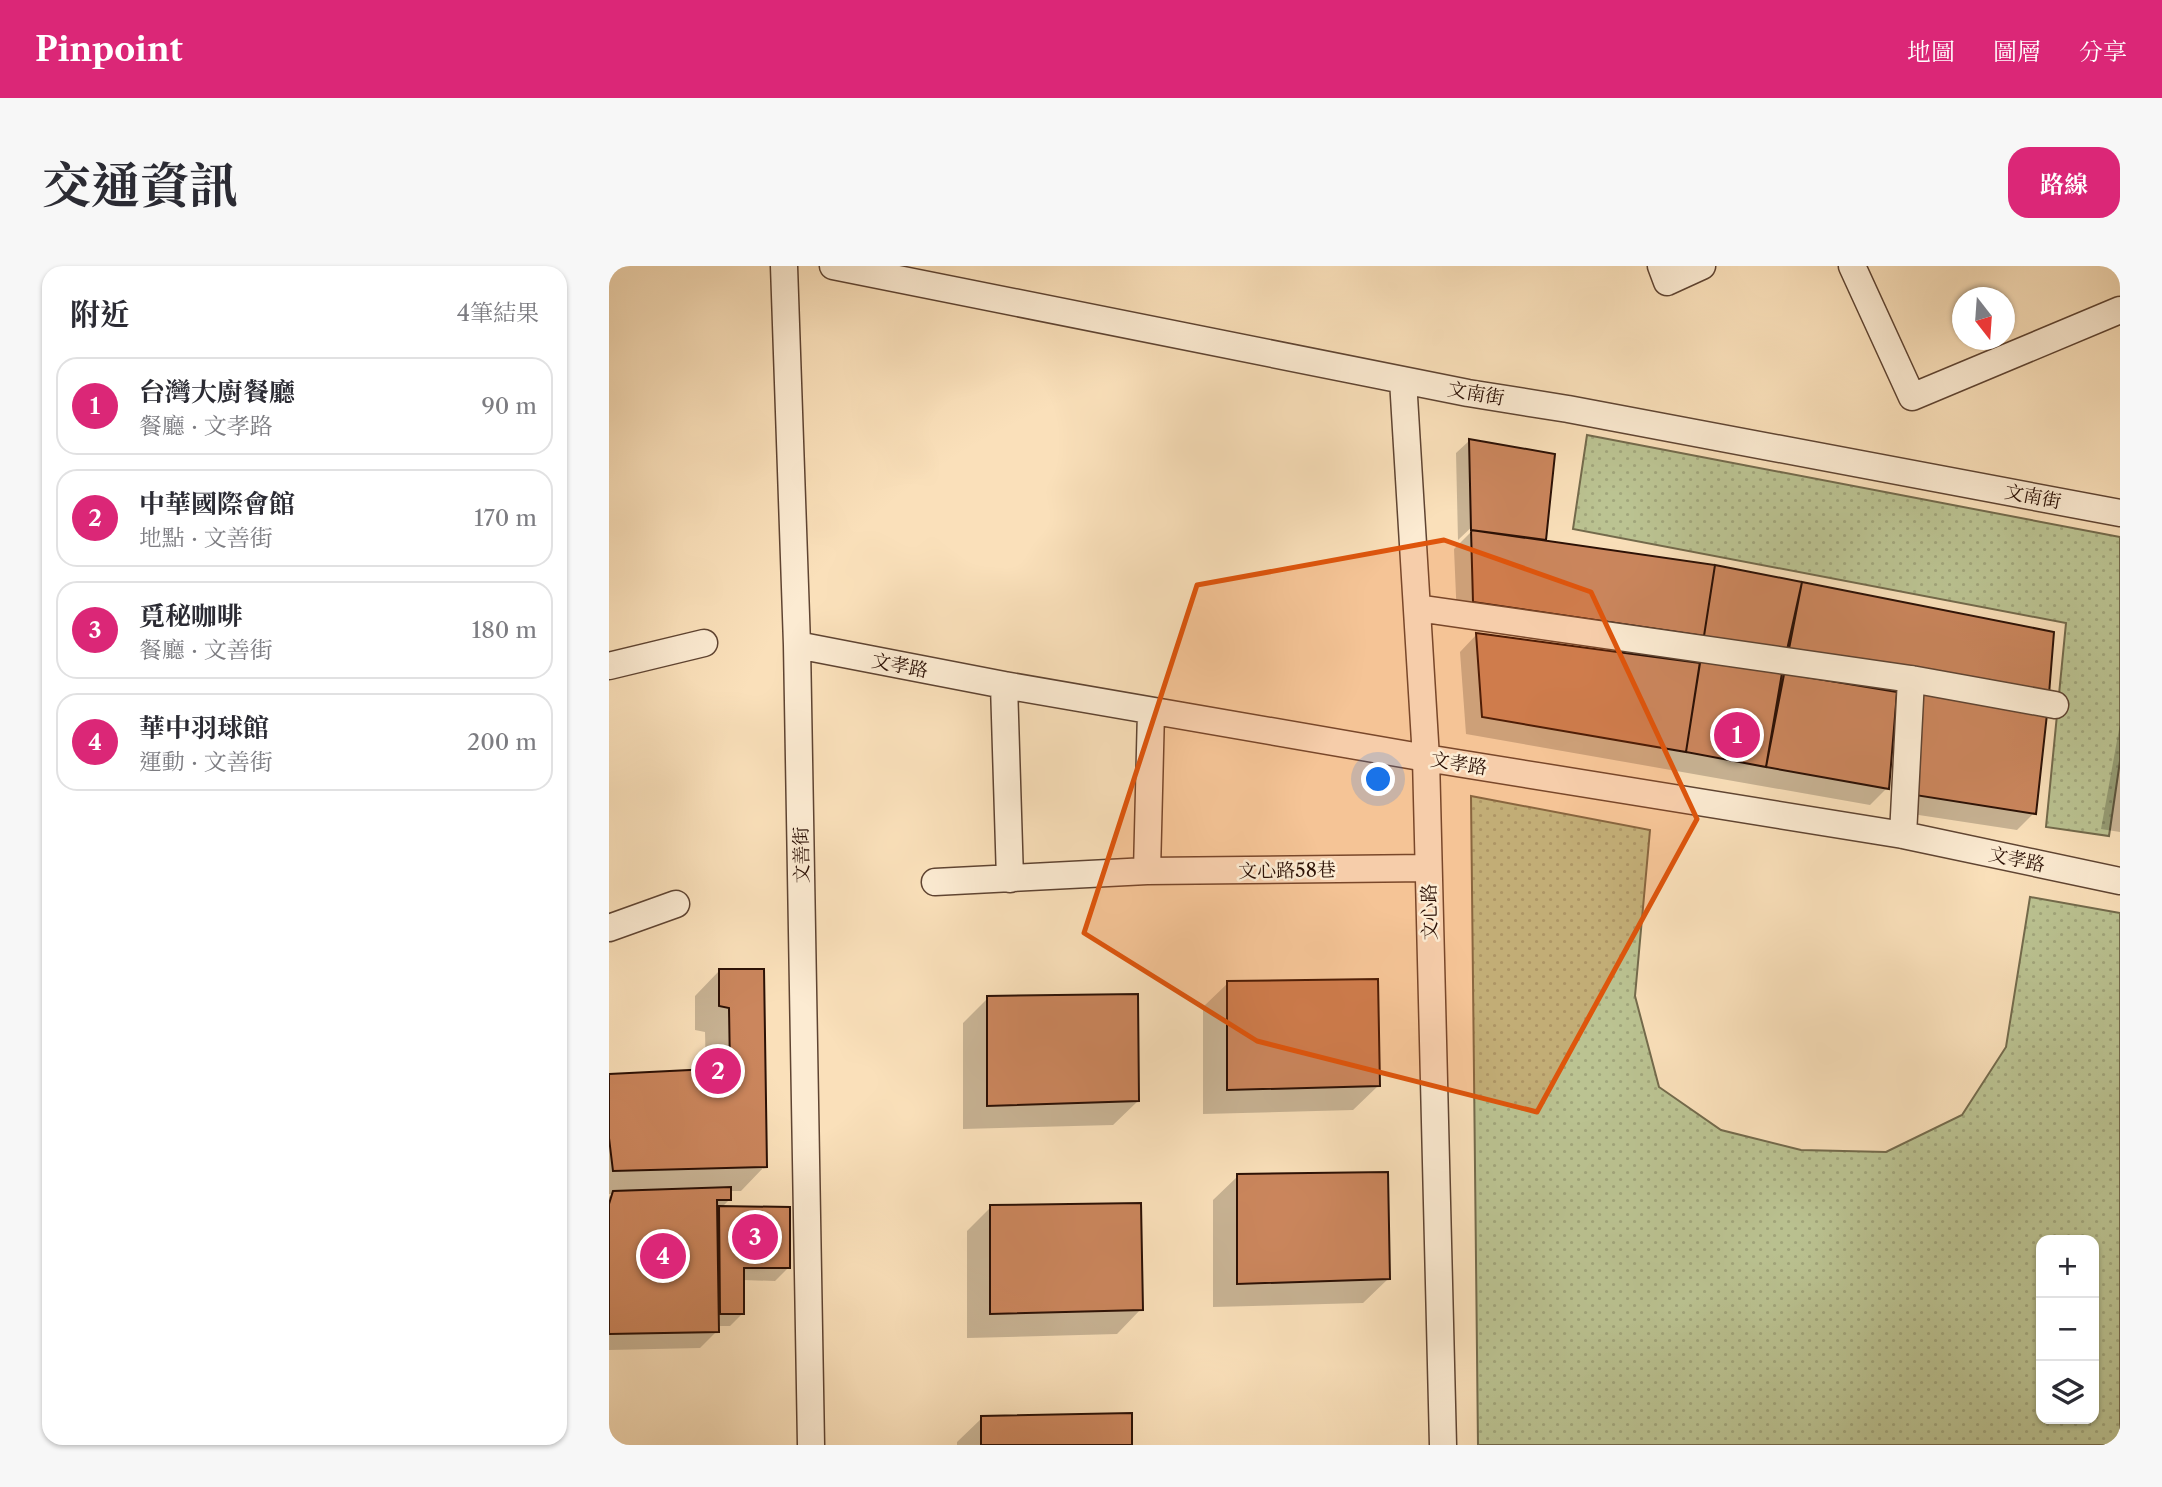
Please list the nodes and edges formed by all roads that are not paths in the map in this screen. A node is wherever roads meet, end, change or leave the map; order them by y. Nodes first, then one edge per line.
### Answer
1 (784, 266) edge
2 (833, 266) edge
3 (1661, 266) edge
4 (1702, 266) edge
5 (1852, 266) edge
6 (2120, 310) edge
7 (1403, 380) junction
8 (2120, 513) edge
9 (1417, 608) junction
10 (704, 643) dead end
11 (797, 645) junction
12 (609, 666) edge
13 (1910, 678) junction
14 (1004, 685) junction
15 (2055, 705) dead end
16 (1151, 710) junction
17 (1426, 758) junction
18 (1903, 835) junction
19 (1428, 868) junction
20 (1147, 871) junction
21 (1010, 879) junction
22 (2120, 881) edge
23 (935, 882) dead end
24 (676, 905) dead end
25 (609, 928) edge
26 (811, 1445) edge
27 (1443, 1445) edge

1 - 11 street, 文善街
2 - 7 street, 文南街
3 - 4 street
5 - 6 street
7 - 8 street, 文南街
7 - 9 street, 文心路
9 - 13 street
9 - 17 street, 文心路
10 - 12 street
11 - 14 street, 文孝路
11 - 26 street, 文善街
13 - 15 street
13 - 18 street
14 - 16 street, 文孝路
14 - 21 street
16 - 17 street, 文孝路
16 - 20 street
17 - 18 street, 文孝路
17 - 19 street, 文心路
18 - 22 street, 文孝路
19 - 20 street, 文心路58巷
19 - 27 street, 文心路
20 - 21 street, 文心路58巷
21 - 23 street, 文心路58巷
24 - 25 street

